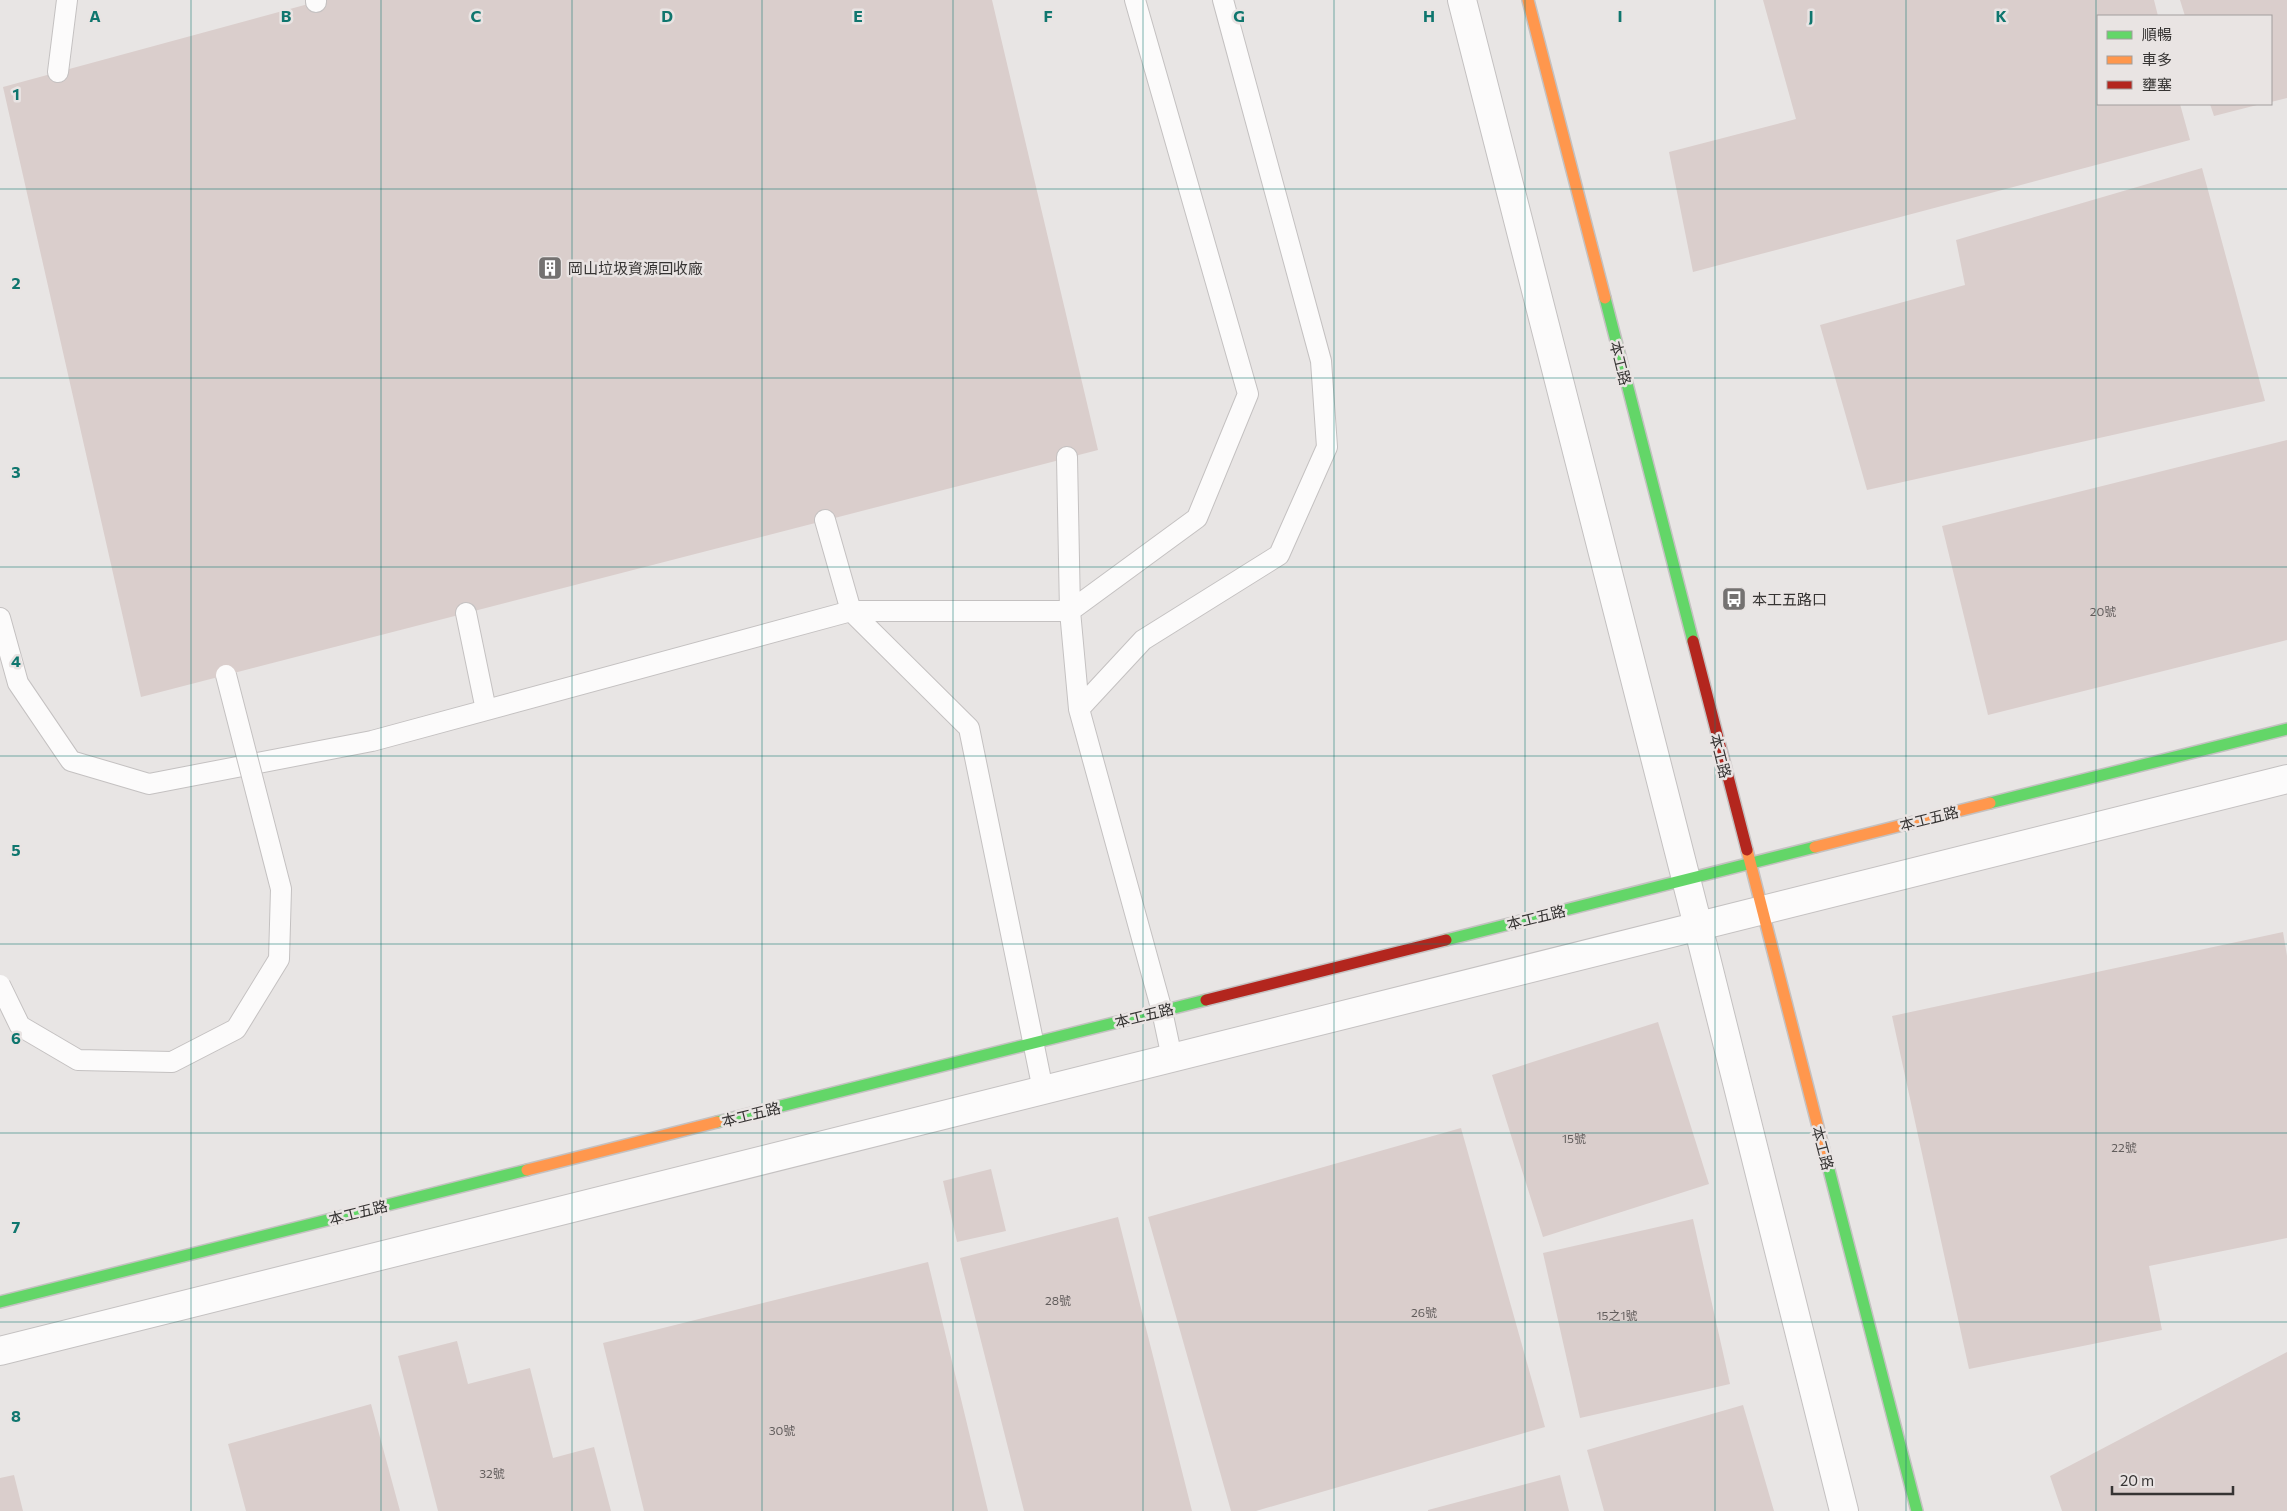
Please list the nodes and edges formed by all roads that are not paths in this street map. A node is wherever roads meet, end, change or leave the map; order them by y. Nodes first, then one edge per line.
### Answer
1 (67, 0) edge
2 (1135, 0) edge
3 (1224, 0) edge
4 (1462, 0) edge
5 (1528, 0) edge
6 (58, 72) dead end
7 (1067, 457) dead end
8 (825, 520) dead end
9 (851, 611) junction
10 (1070, 611) junction
11 (466, 613) dead end
12 (0, 618) edge
13 (226, 675) dead end
14 (1079, 709) junction
15 (486, 710) junction
16 (2287, 729) edge
17 (2287, 779) edge
18 (1749, 864) junction
19 (1686, 879) junction
20 (1761, 910) junction
21 (1698, 926) junction
22 (0, 985) edge
23 (1162, 1011) junction
24 (1033, 1043) junction
25 (1172, 1058) junction
26 (1043, 1090) junction
27 (0, 1302) edge
28 (0, 1351) edge
29 (1844, 1511) edge
30 (1917, 1511) edge

1 - 6 lane
2 - 10 lane
3 - 14 lane
4 - 19 street
5 - 18 street, 本工路
7 - 10 lane
8 - 9 lane
9 - 10 lane
9 - 15 lane
9 - 24 lane
10 - 14 lane
11 - 15 lane
12 - 15 lane
13 - 22 lane, bridge
14 - 23 lane
16 - 18 street, 本工五路
17 - 20 street
18 - 19 street, 本工五路
18 - 20 street, 本工路
19 - 21 street
19 - 23 street, 本工五路
20 - 21 street
20 - 30 street, 本工路
21 - 25 street
21 - 29 street
23 - 24 street, 本工五路
23 - 25 lane
24 - 26 lane
24 - 27 street, 本工五路
25 - 26 street
26 - 28 street

